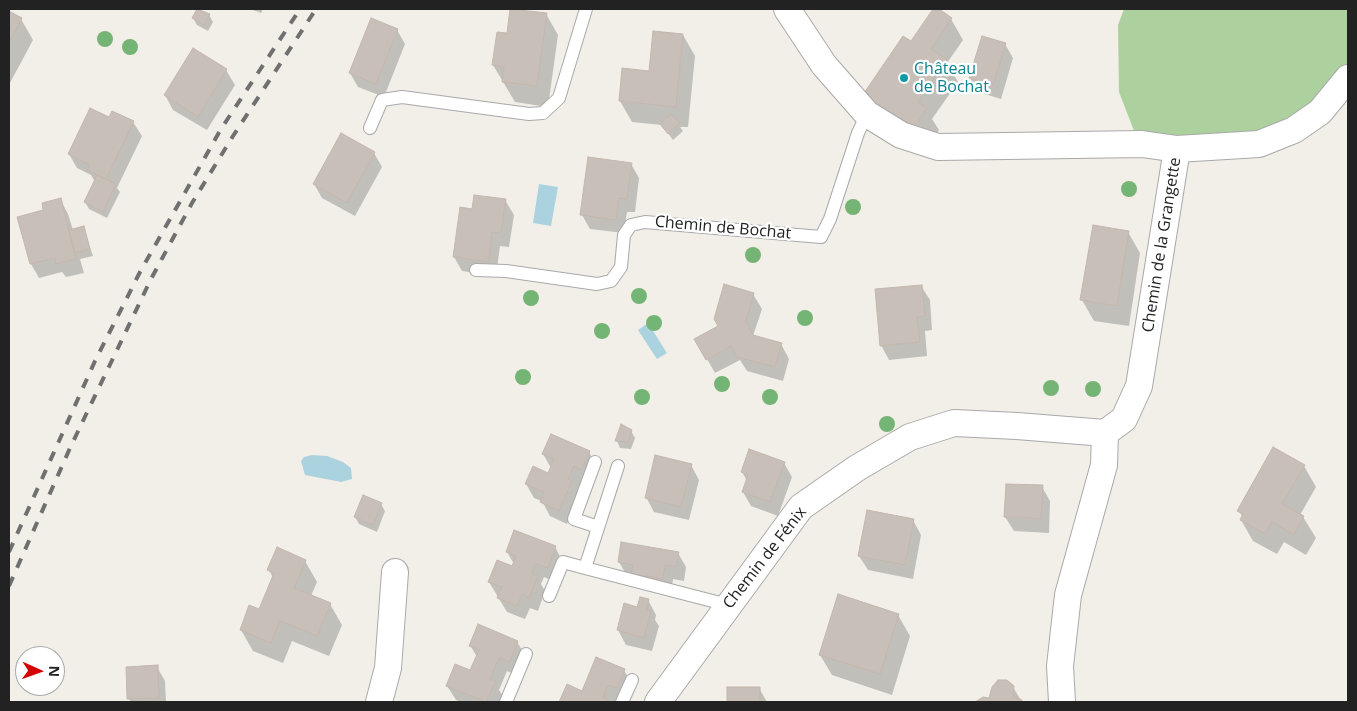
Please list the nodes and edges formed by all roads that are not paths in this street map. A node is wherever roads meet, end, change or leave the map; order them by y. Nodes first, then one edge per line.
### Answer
1 (586, 9) edge
2 (787, 9) edge
3 (1348, 78) edge
4 (867, 114) junction
5 (370, 128) dead end
6 (1177, 149) junction
7 (476, 270) dead end
8 (1105, 434) junction
9 (595, 462) dead end
10 (618, 466) dead end
11 (598, 527) junction
12 (585, 568) junction
13 (394, 572) dead end
14 (549, 596) dead end
15 (728, 605) junction
16 (526, 654) dead end
17 (632, 680) dead end
18 (379, 702) edge
19 (506, 702) edge
20 (622, 702) edge
21 (658, 702) edge
22 (1062, 702) edge

1 - 5 lane
2 - 4 street
3 - 6 street, Chemin de la Grangette
4 - 6 street
4 - 7 lane, Chemin de Bochat
6 - 8 street, Chemin de la Grangette
8 - 15 street, Chemin de Fénix
8 - 22 street
9 - 11 lane
10 - 11 lane
11 - 12 lane
12 - 14 lane
12 - 15 lane
13 - 18 street
15 - 21 street, Chemin de Fénix
16 - 19 lane
17 - 20 lane

